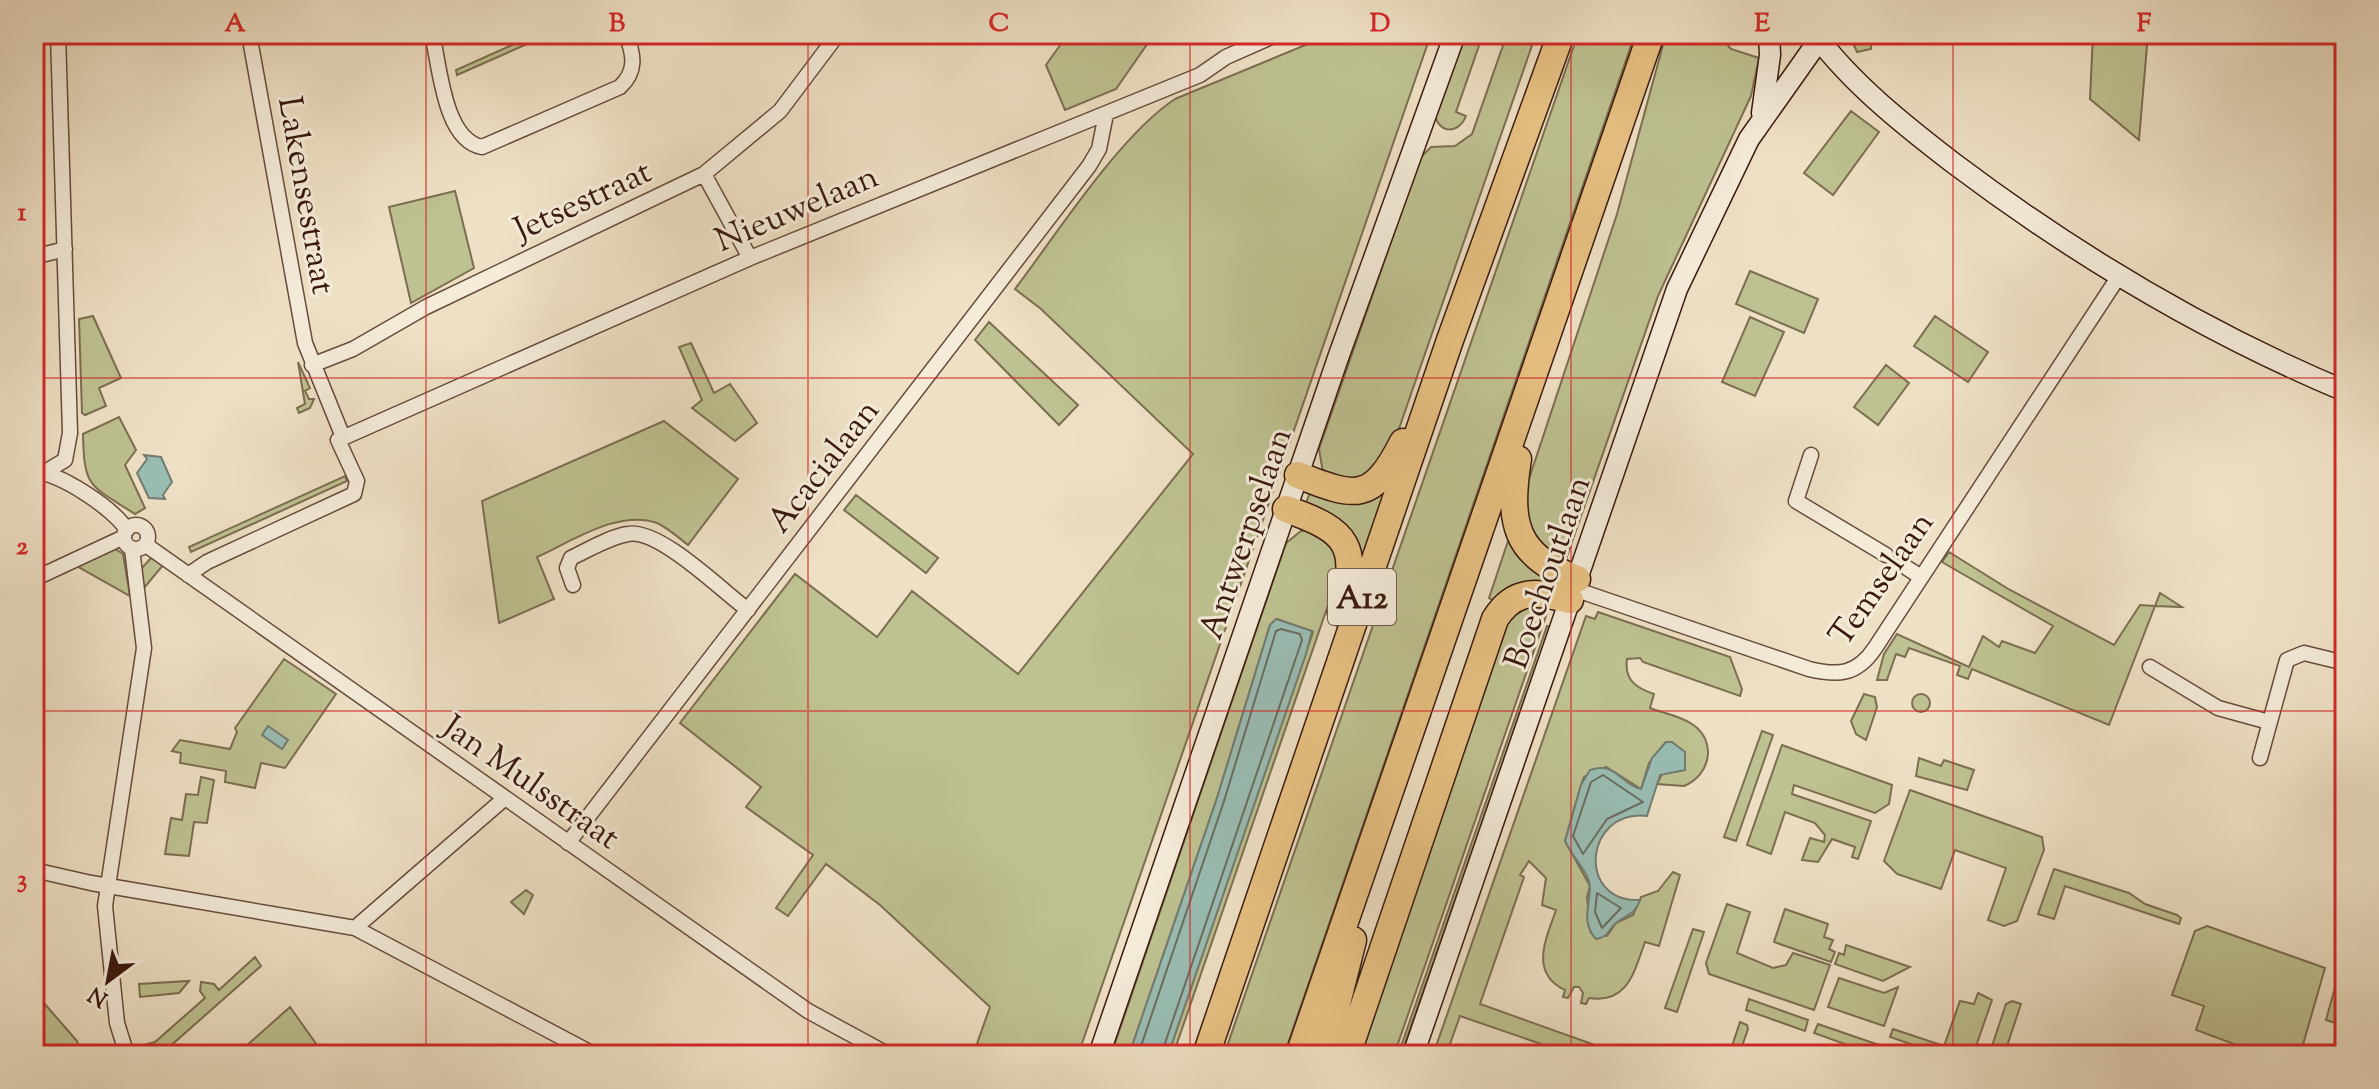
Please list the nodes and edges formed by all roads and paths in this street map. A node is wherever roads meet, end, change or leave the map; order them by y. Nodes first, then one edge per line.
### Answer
1 (58, 34) edge
2 (249, 34) edge
3 (432, 34) edge
4 (626, 34) edge
5 (838, 34) edge
6 (1278, 34) edge
7 (1455, 34) edge
8 (1561, 34) edge
9 (1651, 34) edge
10 (1769, 34) edge
11 (1817, 37) edge
12 (1258, 38) edge
13 (1106, 114) junction
14 (1761, 119) junction
15 (704, 174) junction
16 (65, 249) junction
17 (34, 257) edge
18 (750, 258) junction
19 (2119, 276) junction
20 (1450, 340) junction
21 (312, 365) junction
22 (2345, 391) edge
23 (1527, 399) junction
24 (340, 438) junction
25 (1811, 455) dead end
26 (39, 472) edge
27 (1298, 475) junction
28 (1286, 509) junction
29 (132, 540) junction
30 (1886, 555) tunnel mouth
31 (1907, 568) tunnel mouth
32 (188, 575) junction
33 (1921, 577) junction
34 (34, 579) edge
35 (573, 585) dead end
36 (1574, 589) junction
37 (748, 610) junction
38 (2345, 663) edge
39 (2150, 667) dead end
40 (2269, 722) junction
41 (2260, 758) dead end
42 (505, 798) junction
43 (1376, 831) junction
44 (568, 843) junction
45 (1274, 854) junction
46 (36, 873) edge
47 (106, 886) junction
48 (355, 928) junction
49 (127, 1055) edge
50 (595, 1055) edge
51 (889, 1055) edge
52 (1099, 1055) edge
53 (1206, 1055) edge
54 (1299, 1055) edge
55 (1324, 1055) edge
56 (1347, 1055) edge
57 (1413, 1055) edge

1 - 16 street
2 - 21 street, Lakensestraat
3 - 4 street
5 - 15 street, Jetsestraat
6 - 12 street, Nieuwelaan
7 - 27 main road, Antwerpselaan
8 - 20 highway, A12
9 - 23 highway, A12
10 - 14 main road, Boechoutlaan
11 - 14 main road, Boechoutlaan
11 - 19 main road
12 - 13 street, Nieuwelaan
13 - 18 street, Nieuwelaan
13 - 37 street, Acacialaan
14 - 36 main road, Boechoutlaan
15 - 18 street
15 - 21 street, Jetsestraat
16 - 17 street
16 - 26 street
18 - 24 street, Nieuwelaan
19 - 22 main road
19 - 33 street, Temselaan
20 - 27 highway
20 - 45 highway, A12
21 - 24 street, Lakensestraat
23 - 36 highway
23 - 43 highway, A12
24 - 32 street, Lakensestraat
25 - 30 street
26 - 29 street, Jan Mulsstraat
27 - 28 main road, Antwerpselaan
28 - 45 highway
28 - 52 main road, Antwerpselaan
29 - 32 street, Jan Mulsstraat
29 - 34 street
29 - 47 street
31 - 33 street
32 - 42 street, Jan Mulsstraat
33 - 36 street, Temselaan
35 - 37 street
36 - 56 highway
36 - 57 main road, Boechoutlaan
37 - 44 street, Acacialaan
38 - 40 street
39 - 40 street
40 - 41 street
42 - 44 street, Jan Mulsstraat
42 - 48 street
43 - 54 highway, A12
43 - 55 highway
44 - 51 street, Jan Mulsstraat
45 - 53 highway, A12
46 - 47 street
47 - 48 street
47 - 49 street
48 - 50 street

